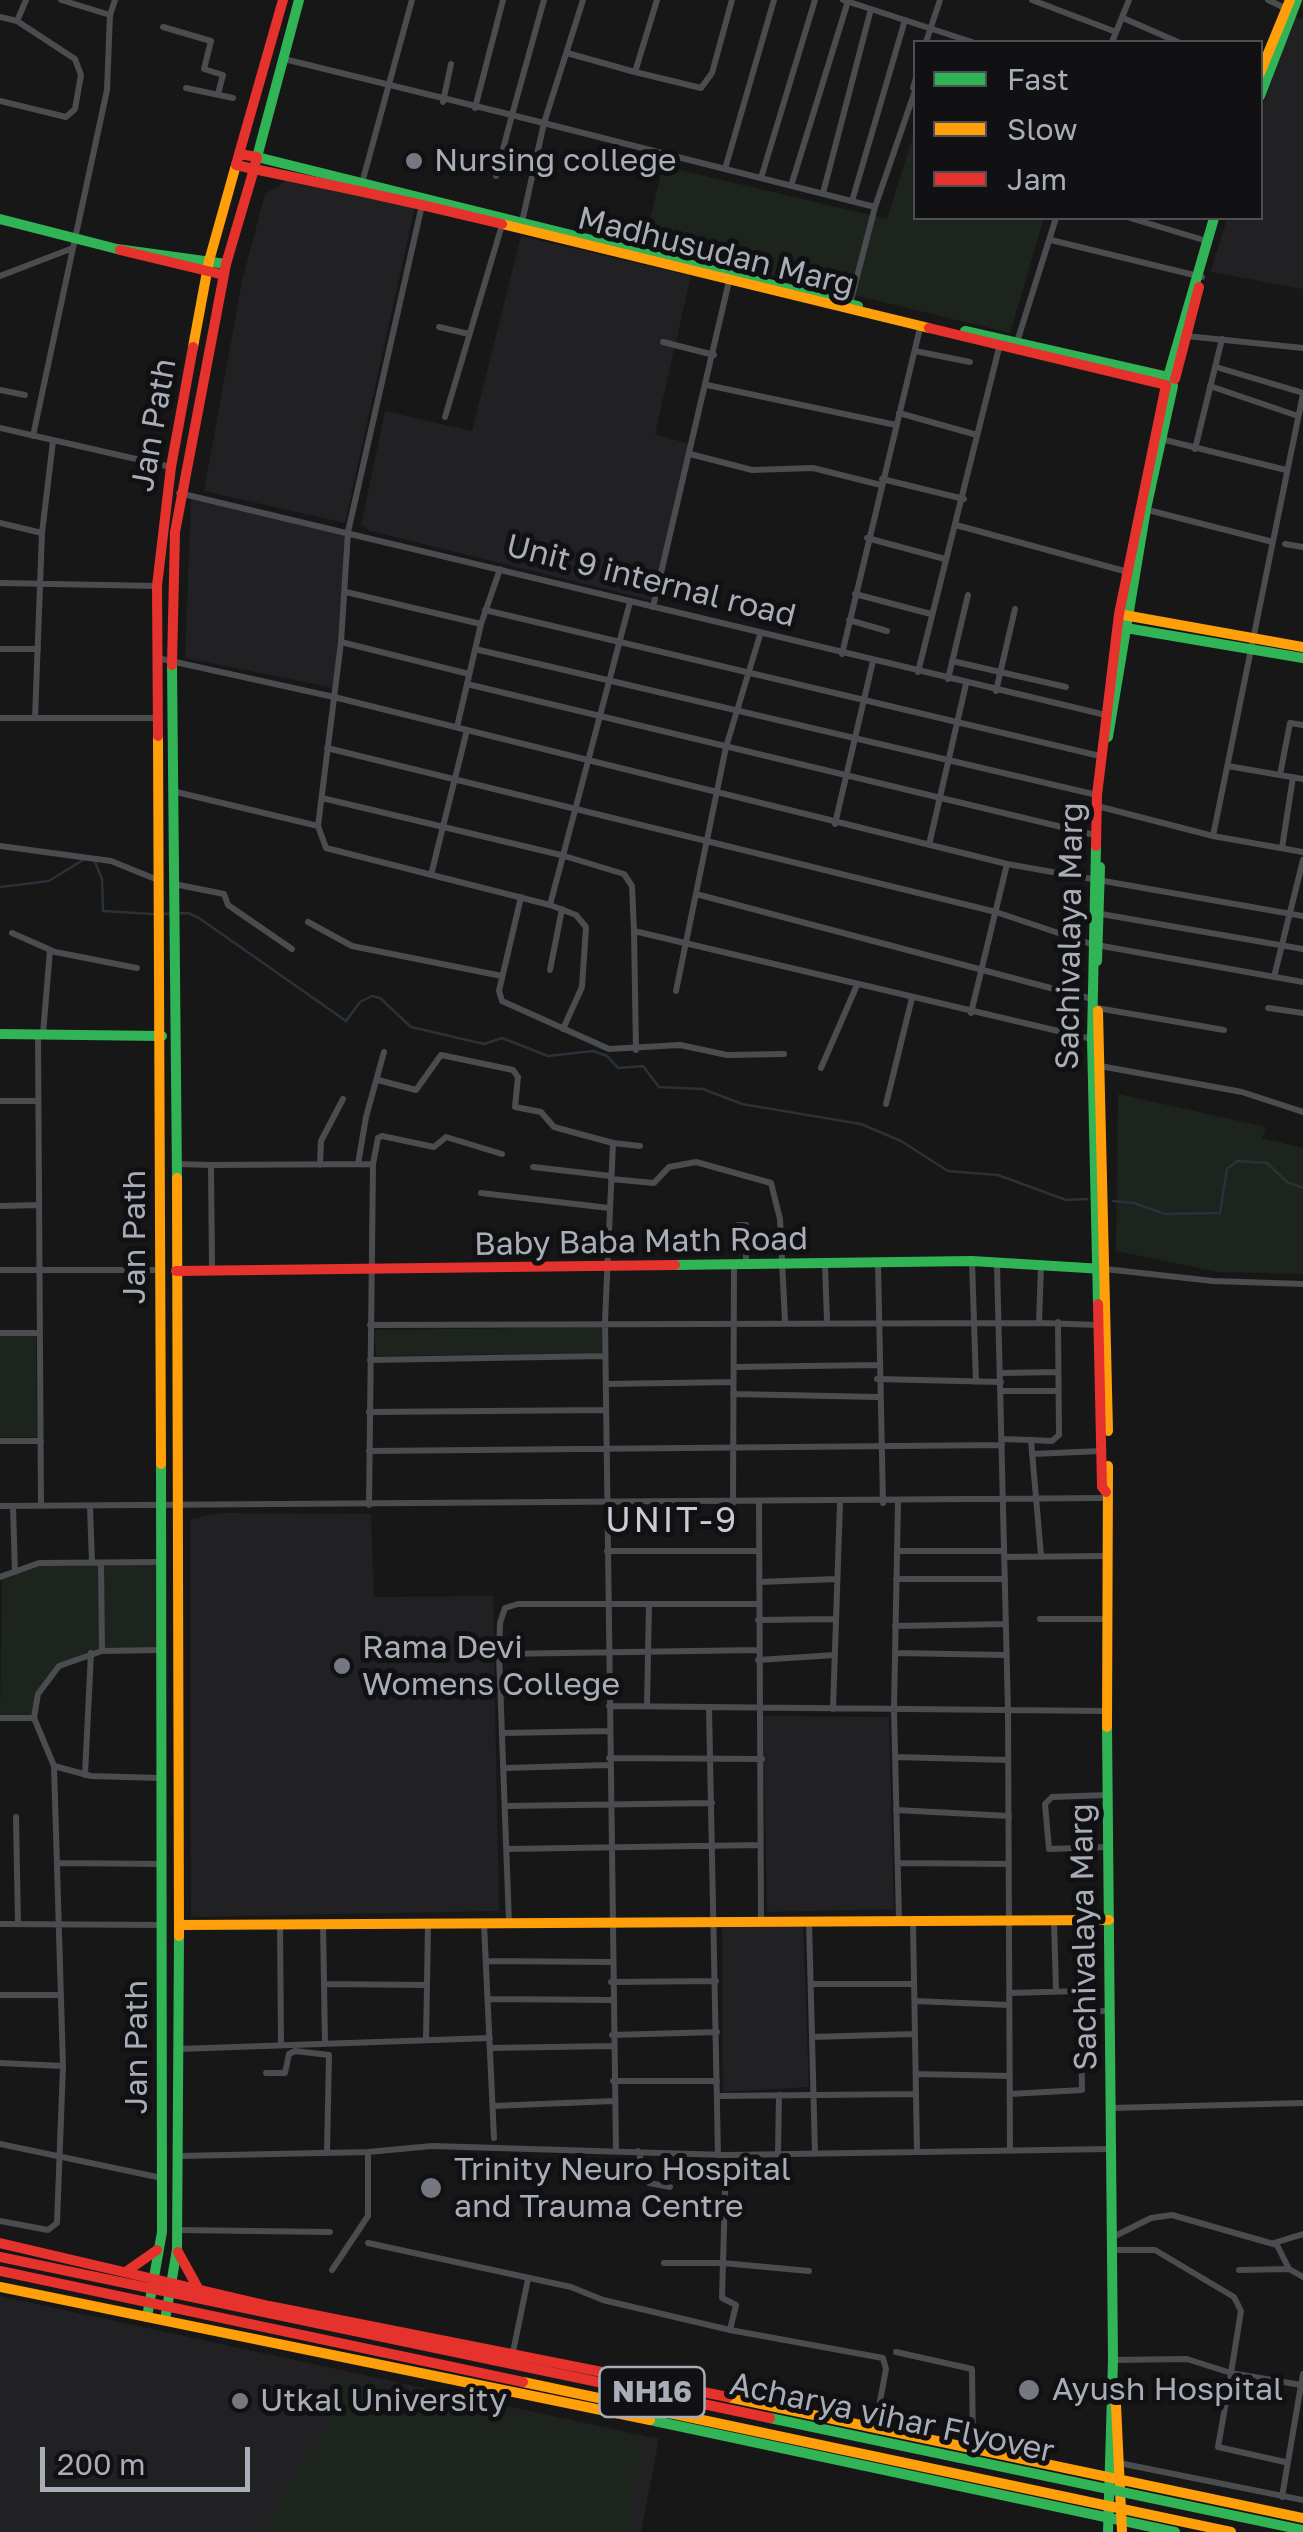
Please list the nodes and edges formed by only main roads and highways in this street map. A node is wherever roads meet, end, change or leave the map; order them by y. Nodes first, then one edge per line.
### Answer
1 (283, 0) edge
2 (299, 0) edge
3 (1292, 3) edge
4 (1263, 76) edge
5 (238, 159) junction
6 (255, 163) junction
7 (0, 219) edge
8 (1215, 220) edge
9 (1215, 220) edge
10 (208, 267) junction
11 (225, 269) junction
12 (1199, 276) junction
13 (1000, 341) junction
14 (1170, 382) junction
15 (1142, 509) junction
16 (1122, 621) junction
17 (1252, 644) junction
18 (1303, 647) edge
19 (1303, 658) edge
20 (1108, 715) junction
21 (1097, 881) junction
22 (1094, 944) junction
23 (1094, 1005) junction
24 (0, 1034) edge
25 (160, 1036) junction
26 (175, 1036) junction
27 (1096, 1066) junction
28 (1102, 1269) junction
29 (176, 1270) junction
30 (1106, 1495) junction
31 (1108, 1920) junction
32 (179, 1925) junction
33 (0, 2244) edge
34 (160, 2248) junction
35 (177, 2249) junction
36 (0, 2258) edge
37 (127, 2271) junction
38 (0, 2272) edge
39 (153, 2281) junction
40 (171, 2284) junction
41 (0, 2287) edge
42 (198, 2290) junction
43 (147, 2317) junction
44 (165, 2320) junction
45 (1112, 2381) junction
46 (1084, 2472) junction
47 (1113, 2479) junction
48 (1160, 2488) junction
49 (1091, 2514) junction
50 (1108, 2518) junction
51 (1303, 2518) edge
52 (1140, 2525) junction
53 (1122, 2526) edge
54 (1303, 2530) edge
55 (1108, 2532) edge
56 (1176, 2532) edge
57 (1231, 2532) edge

1 - 5 main road, Jan Path
2 - 6 main road, Jan Path
3 - 4 main road
5 - 6 main road
5 - 10 main road, Jan Path
6 - 11 main road, Jan Path
6 - 13 main road, Madhusudan Marg
6 - 13 main road, Madhusudan Marg
7 - 10 main road
8 - 12 main road, Sachivalaya Marg
9 - 12 main road, Sachivalaya Marg
10 - 11 main road
10 - 25 main road, Jan Path
11 - 26 main road, Jan Path
12 - 14 main road, Sachivalaya Marg
12 - 14 main road, Sachivalaya Marg
13 - 14 main road, Madhusudan Marg
13 - 14 main road, Madhusudan Marg
14 - 15 main road, Sachivalaya Marg
15 - 16 main road, Sachivalaya Marg
15 - 16 main road, Sachivalaya Marg
16 - 17 main road
16 - 20 main road, Sachivalaya Marg
17 - 18 main road
17 - 19 main road
20 - 21 main road, Sachivalaya Marg
20 - 21 main road, Sachivalaya Marg
21 - 22 main road, Sachivalaya Marg
21 - 22 main road, Sachivalaya Marg
22 - 23 main road, Sachivalaya Marg
23 - 27 main road, Sachivalaya Marg
23 - 27 main road, Sachivalaya Marg
24 - 25 main road
25 - 26 main road
25 - 34 main road, Jan Path
26 - 29 main road, Jan Path
27 - 28 main road, Sachivalaya Marg
28 - 29 main road, Baby Baba Math Road
28 - 30 main road, Sachivalaya Marg
28 - 30 main road, Sachivalaya Marg
29 - 32 main road, Jan Path
30 - 31 main road, Sachivalaya Marg
31 - 32 main road
31 - 45 main road, Sachivalaya Marg
32 - 35 main road, Jan Path
33 - 37 main road
34 - 37 main road
34 - 39 main road, Jan Path
35 - 40 main road, Jan Path
35 - 42 main road
36 - 54 main road, Acharya vihar Flyover / NH16, bridge
37 - 39 main road
38 - 57 main road, Acharya vihar Flyover / NH16, bridge
39 - 40 main road
39 - 43 main road, Jan Path
40 - 42 main road
40 - 44 main road, Jan Path
41 - 43 main road
42 - 46 main road
43 - 44 main road
44 - 49 main road
45 - 47 main road, Sachivalaya Marg
45 - 47 main road, Sachivalaya Marg
46 - 47 main road
46 - 49 main road
47 - 48 main road
47 - 50 main road, Sachivalaya Marg
47 - 53 main road
48 - 51 main road
48 - 52 main road
49 - 50 main road
50 - 53 main road
50 - 55 main road, Sachivalaya Marg
52 - 53 main road
52 - 56 main road

